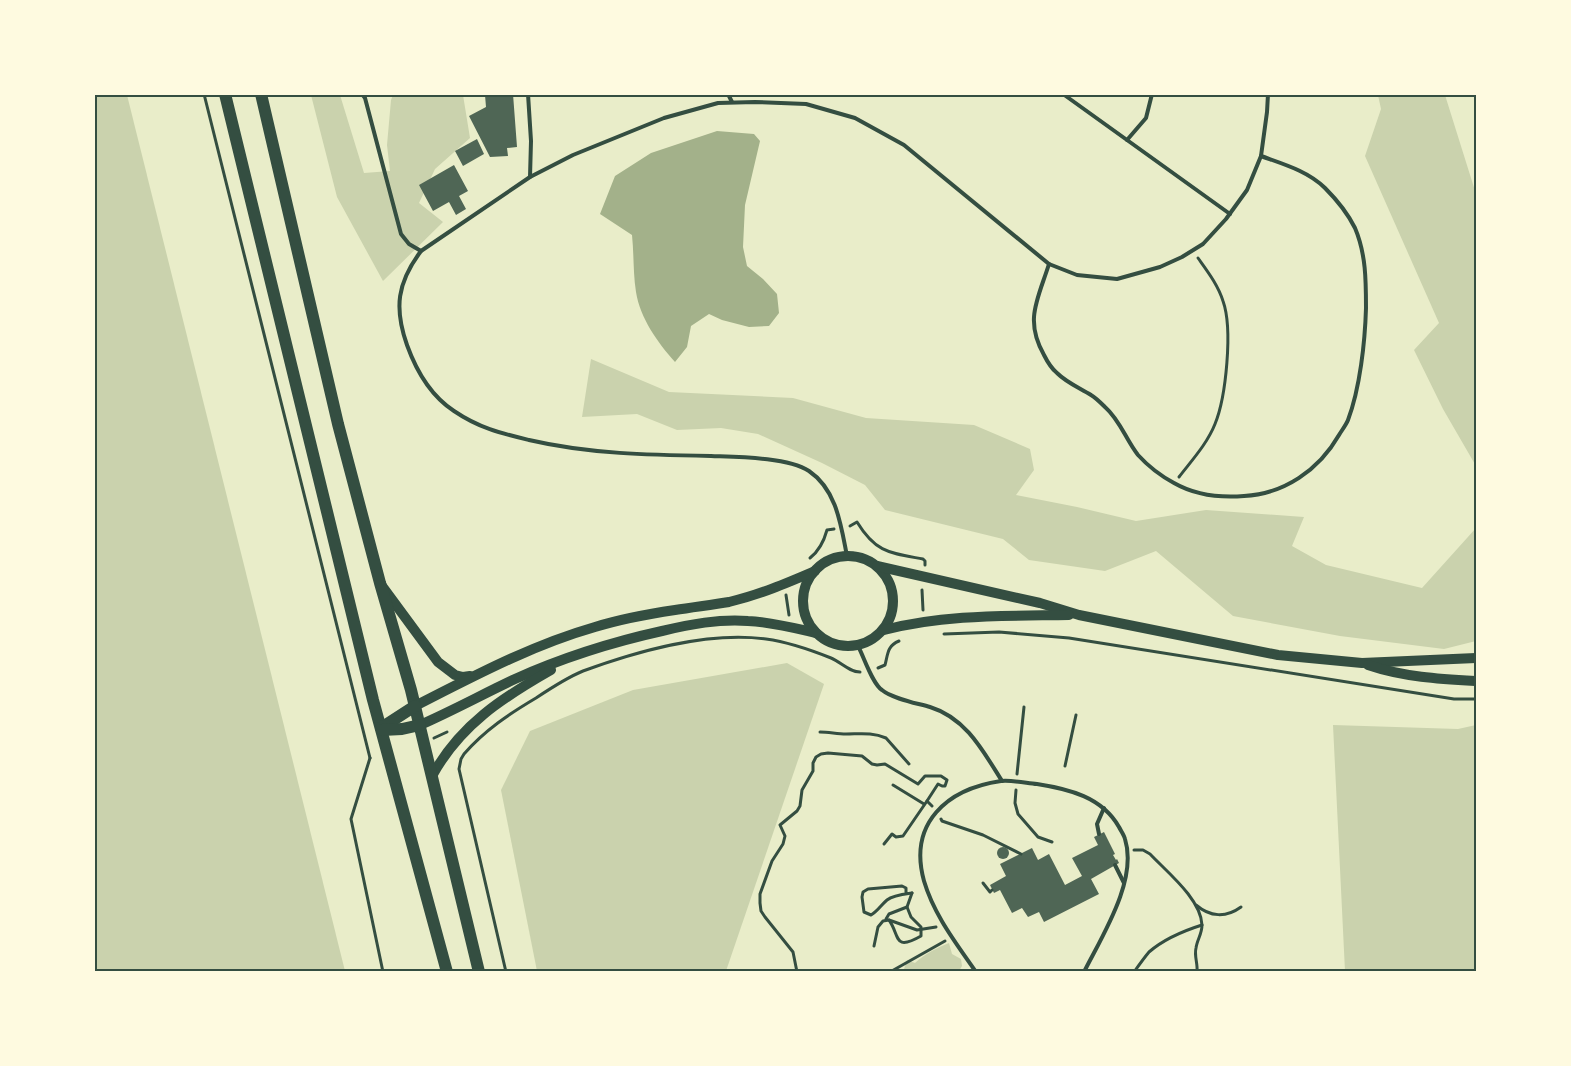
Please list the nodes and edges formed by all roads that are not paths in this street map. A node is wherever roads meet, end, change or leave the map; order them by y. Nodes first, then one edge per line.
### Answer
1 (225, 94) edge
2 (261, 94) edge
3 (362, 94) edge
4 (528, 94) edge
5 (728, 94) edge
6 (1063, 94) edge
7 (1152, 94) edge
8 (1268, 94) edge
9 (733, 102) junction
10 (1127, 140) junction
11 (1261, 156) junction
12 (530, 177) junction
13 (1230, 214) junction
14 (421, 251) junction
15 (1049, 264) junction
16 (847, 556) junction
17 (877, 566) junction
18 (815, 570) junction
19 (381, 583) junction
20 (1079, 615) junction
21 (884, 630) junction
22 (816, 633) junction
23 (858, 646) junction
24 (588, 651) junction
25 (1476, 658) edge
26 (1362, 663) junction
27 (478, 674) junction
28 (1476, 681) edge
29 (415, 706) junction
30 (420, 725) junction
31 (382, 729) junction
32 (432, 776) junction
33 (1002, 781) junction
34 (1104, 808) junction
35 (1099, 834) dead end
36 (1115, 865) dead end
37 (1124, 885) junction
38 (447, 972) edge
39 (479, 972) edge
40 (976, 972) edge
41 (1084, 972) edge

1 - 31 main road
2 - 19 main road
3 - 14 lane
4 - 12 lane
5 - 9 lane
6 - 10 lane
7 - 10 lane
8 - 11 lane
9 - 12 lane
9 - 15 lane
10 - 13 lane
11 - 13 lane
11 - 15 lane
12 - 14 lane
13 - 15 lane
14 - 16 lane
16 - 17 main road
16 - 18 main road
17 - 20 main road
17 - 21 main road
18 - 22 main road
18 - 27 main road
19 - 27 main road
19 - 29 main road
20 - 21 main road
20 - 26 main road
21 - 23 main road
22 - 23 main road
22 - 24 main road
23 - 33 lane
24 - 30 main road
24 - 32 main road
25 - 26 main road
26 - 28 main road
27 - 29 main road
29 - 30 main road
29 - 31 main road
30 - 31 main road
30 - 32 main road
31 - 38 main road
32 - 39 main road
33 - 34 lane
33 - 40 lane
34 - 35 lane
34 - 37 lane
36 - 37 lane
37 - 41 lane

